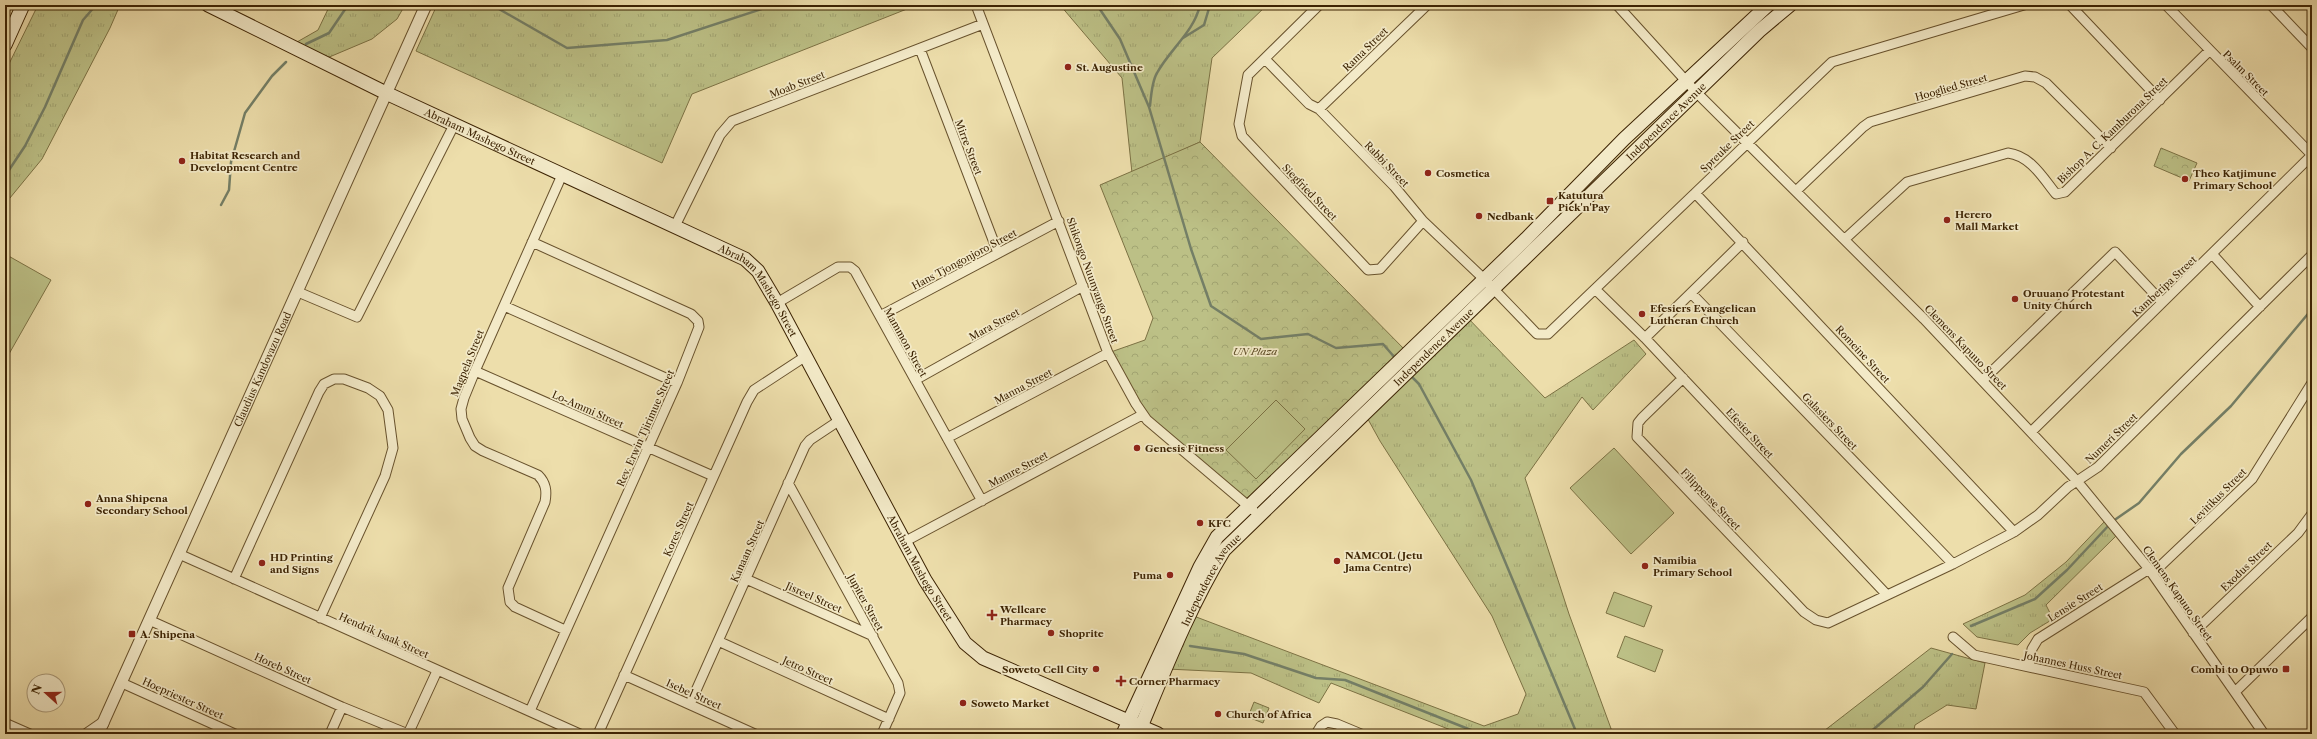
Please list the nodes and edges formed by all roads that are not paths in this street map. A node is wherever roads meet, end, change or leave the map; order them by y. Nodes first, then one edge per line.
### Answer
1 (20, 5) edge
2 (23, 5) edge
3 (208, 5) edge
4 (426, 5) edge
5 (976, 5) edge
6 (1319, 5) edge
7 (1427, 5) edge
8 (1617, 5) edge
9 (1768, 5) edge
10 (1790, 5) edge
11 (2024, 5) edge
12 (2070, 5) edge
13 (2166, 5) edge
14 (2273, 5) edge
15 (983, 24) junction
16 (6, 42) edge
17 (2312, 48) edge
18 (920, 49) junction
19 (2209, 51) junction
20 (1265, 58) junction
21 (1686, 81) junction
22 (1696, 92) junction
23 (386, 93) junction
24 (2160, 100) junction
25 (1319, 109) junction
26 (454, 125) junction
27 (1748, 141) junction
28 (2111, 148) junction
29 (2312, 155) edge
30 (562, 175) junction
31 (1796, 191) junction
32 (1695, 193) junction
33 (1059, 221) junction
34 (1423, 221) junction
35 (675, 226) junction
36 (1845, 239) junction
37 (532, 242) junction
38 (1743, 242) junction
39 (998, 253) junction
40 (2213, 255) junction
41 (2312, 255) edge
42 (1488, 283) junction
43 (1083, 286) junction
44 (1595, 288) junction
45 (298, 292) junction
46 (1691, 293) junction
47 (2162, 302) junction
48 (777, 303) junction
49 (504, 306) junction
50 (2260, 307) junction
51 (880, 316) junction
52 (1645, 338) junction
53 (1108, 353) junction
54 (806, 356) junction
55 (475, 371) junction
56 (1683, 378) junction
57 (915, 380) junction
58 (1983, 380) junction
59 (677, 383) junction
60 (1382, 386) junction
61 (2311, 386) edge
62 (1142, 415) junction
63 (840, 420) junction
64 (2031, 432) junction
65 (947, 438) junction
66 (648, 448) junction
67 (714, 476) junction
68 (2077, 481) junction
69 (788, 483) junction
70 (982, 502) junction
71 (1248, 506) junction
72 (1259, 514) junction
73 (2312, 514) edge
74 (2014, 532) junction
75 (904, 542) junction
76 (179, 554) junction
77 (1953, 564) junction
78 (2151, 571) junction
79 (746, 578) junction
80 (234, 579) junction
81 (1887, 595) junction
82 (2312, 616) edge
83 (320, 618) junction
84 (149, 620) junction
85 (1828, 622) joint
86 (565, 630) junction
87 (2193, 633) junction
88 (873, 636) junction
89 (1953, 637) dead end
90 (718, 641) junction
91 (2028, 666) junction
92 (437, 671) junction
93 (624, 675) junction
94 (122, 683) junction
95 (2235, 692) junction
96 (690, 704) junction
97 (342, 707) junction
98 (530, 711) junction
99 (889, 718) junction
100 (1129, 721) junction
101 (5, 723) edge
102 (103, 723) junction
103 (1139, 730) edge
104 (30, 734) edge
105 (87, 734) edge
106 (98, 734) edge
107 (235, 734) edge
108 (330, 734) edge
109 (408, 734) edge
110 (580, 734) edge
111 (598, 734) edge
112 (755, 734) edge
113 (882, 734) edge
114 (1123, 734) edge
115 (1158, 734) edge
116 (1316, 734) edge
117 (1361, 734) edge
118 (2175, 734) edge
119 (2264, 734) edge

1 - 16 main road
2 - 16 main road
3 - 23 main road, Abraham Mashego Street
4 - 23 street, Claudius Kandovazu Road
5 - 15 street, Shikongo Nuunyango Street
6 - 20 street
7 - 25 street, Rama Street
8 - 21 street, Clemens Kapuuo Street
9 - 21 main road, Independence Avenue
10 - 22 main road, Independence Avenue
11 - 27 street, Spreuke Street
12 - 24 street
13 - 19 street, Psalm Street
14 - 17 street
15 - 18 street, Moab Street
15 - 33 street, Shikongo Nuunyango Street
18 - 35 street, Moab Street
18 - 39 street, Mirre Street
19 - 24 street, Bishop A. C. Kamburona Street
19 - 29 street, Psalm Street
20 - 25 street, Rabbi Street
20 - 34 street, Siegfried Street
21 - 22 street, Clemens Kapuuo Street
21 - 42 main road, Independence Avenue
22 - 27 street, Clemens Kapuuo Street
22 - 42 main road, Independence Avenue
23 - 26 main road, Abraham Mashego Street
23 - 45 street, Claudius Kandovazu Road
24 - 28 street, Bishop A. C. Kamburona Street
25 - 34 street, Rabbi Street
26 - 30 main road, Abraham Mashego Street
26 - 45 street
27 - 31 street, Clemens Kapuuo Street
27 - 32 street, Spreuke Street
28 - 31 street, Hooglied Street
28 - 36 street, Bishop A. C. Kamburona Street
29 - 40 street, Kamberipa Street
30 - 35 main road, Abraham Mashego Street
30 - 37 street, Magpela Street
31 - 36 street, Clemens Kapuuo Street
32 - 38 street, Romeine Street
32 - 44 street, Spreuke Street
33 - 39 street, Hans Tjongonjoro Street
33 - 43 street, Shikongo Nuunyango Street
34 - 42 street, Rabbi Street
35 - 48 main road, Abraham Mashego Street
36 - 58 street, Clemens Kapuuo Street
37 - 49 street, Magpela Street
37 - 59 street, Rev. Erwin Tjirimue Street
38 - 46 street
38 - 74 street, Romeine Street
39 - 51 street, Hans Tjongonjoro Street
40 - 47 street, Kamberipa Street
40 - 50 street
41 - 50 street, Numeri Street
42 - 44 street, Spreuke Street
42 - 60 main road, Independence Avenue
42 - 60 main road, Independence Avenue
43 - 53 street, Shikongo Nuunyango Street
43 - 57 street, Mara Street
44 - 52 street, Efesier Street
45 - 76 street, Claudius Kandovazu Road
46 - 52 street
46 - 77 street, Galasiers Street
47 - 58 street
47 - 64 street, Kamberipa Street
48 - 51 street, Mammon Street
48 - 54 main road, Abraham Mashego Street
49 - 55 street, Magpela Street
49 - 59 street
50 - 68 street, Numeri Street
51 - 57 street, Mammon Street
52 - 56 street, Efesier Street
53 - 62 street, Shikongo Nuunyango Street
53 - 65 street, Manna Street
54 - 63 main road, Abraham Mashego Street
54 - 67 street, Kores Street
55 - 66 street, Lo-Ammi Street
55 - 86 street, Magpela Street
56 - 81 street, Efesier Street
56 - 85 street, Filippense Street
57 - 65 street, Mammon Street
58 - 64 street, Clemens Kapuuo Street
59 - 66 street, Rev. Erwin Tjirimue Street
60 - 71 main road, Independence Avenue
60 - 72 main road, Independence Avenue
61 - 78 street, Levitikus Street
62 - 70 street, Mamre Street
62 - 71 street, Shikongo Nuunyango Street
63 - 69 street, Kanaan Street
63 - 75 main road, Abraham Mashego Street
64 - 68 street, Clemens Kapuuo Street
65 - 70 street, Mammon Street
66 - 67 street, Lo-Ammi Street
66 - 86 street, Rev. Erwin Tjirimue Street
67 - 93 street, Kores Street
68 - 74 street, Numeri Street
68 - 78 street, Clemens Kapuuo Street
69 - 79 street, Kanaan Street
69 - 88 street, Jupiter Street
70 - 75 street, Mamre Street
71 - 72 street, Shikongo Nuunyango Street
71 - 100 main road, Independence Avenue
72 - 103 main road, Independence Avenue
73 - 87 street, Exodus Street
74 - 77 street, Numeri Street
75 - 100 main road, Abraham Mashego Street
76 - 80 street, Hendrik Isaak Street
76 - 84 street, Claudius Kandovazu Road
77 - 81 street, Numeri Street
78 - 87 street, Clemens Kapuuo Street
78 - 91 street, Lensie Street
79 - 88 street, Jisreel Street
79 - 90 street, Kanaan Street
80 - 83 street, Hendrik Isaak Street
80 - 83 street
81 - 85 street, Numeri Street
82 - 95 street
83 - 92 street, Hendrik Isaak Street
84 - 94 street, Claudius Kandovazu Road
84 - 97 street, Horeb Street
86 - 98 street, Rev. Erwin Tjirimue Street
87 - 95 street, Clemens Kapuuo Street
88 - 99 street, Jupiter Street
89 - 91 street, Johannes Huss Street
90 - 96 street, Kanaan Street
90 - 99 street, Jetro Street
91 - 118 street, Johannes Huss Street
92 - 98 street, Hendrik Isaak Street
92 - 109 street
93 - 96 street, Isebel Street
93 - 111 street, Kores Street
94 - 102 street, Claudius Kandovazu Road
94 - 107 street, Hoepriester Street
95 - 119 street, Clemens Kapuuo Street
96 - 112 street, Isebel Street
97 - 108 street
97 - 109 street, Horeb Street
98 - 110 street, Hendrik Isaak Street
99 - 113 street, Jupiter Street
100 - 103 main road, Abraham Mashego Street
100 - 114 main road, Independence Avenue
101 - 104 street
102 - 105 street
102 - 106 street, Claudius Kandovazu Road
103 - 115 main road, Abraham Mashego Street
116 - 117 street

